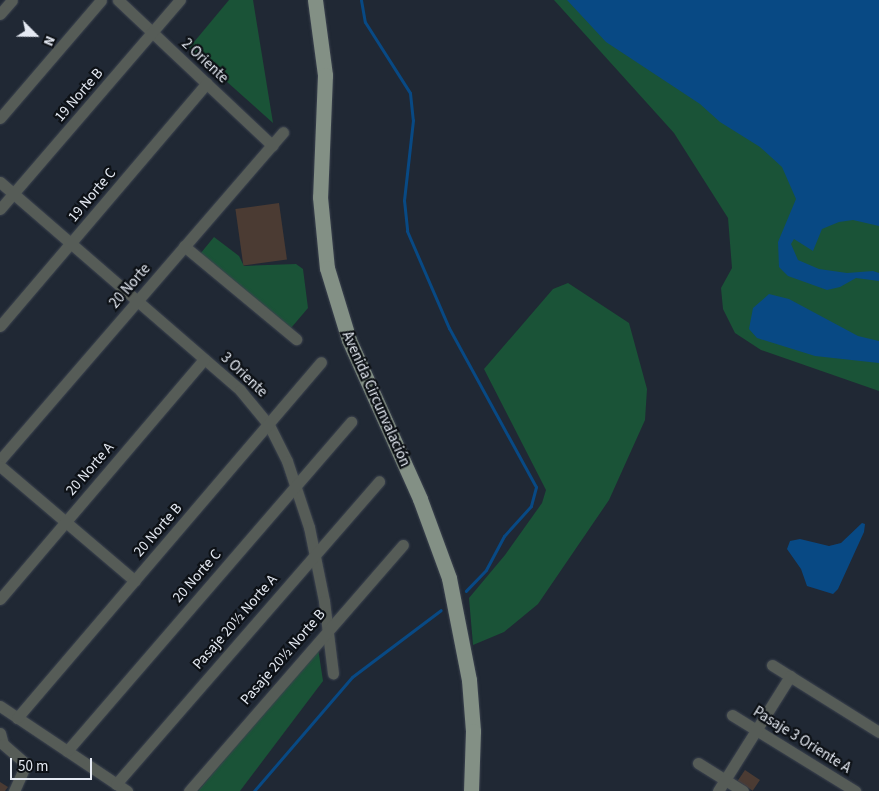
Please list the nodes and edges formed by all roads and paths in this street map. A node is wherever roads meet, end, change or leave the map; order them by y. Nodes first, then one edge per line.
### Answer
1 (12, 0) edge
2 (101, 0) edge
3 (118, 0) edge
4 (180, 0) edge
5 (315, 0) edge
6 (0, 14) edge
7 (152, 32) junction
8 (206, 83) junction
9 (0, 118) edge
10 (283, 132) dead end
11 (272, 145) junction
12 (0, 182) edge
13 (13, 194) junction
14 (0, 209) edge
15 (70, 245) junction
16 (184, 246) junction
17 (137, 301) junction
18 (0, 326) edge
19 (296, 339) dead end
20 (204, 360) junction
21 (322, 362) dead end
22 (351, 422) dead end
23 (269, 425) junction
24 (0, 460) edge
25 (0, 466) edge
26 (379, 481) dead end
27 (296, 484) junction
28 (65, 522) junction
29 (403, 545) dead end
30 (315, 553) junction
31 (134, 581) junction
32 (0, 598) edge
33 (328, 627) junction
34 (772, 665) dead end
35 (333, 673) dead end
36 (790, 676) junction
37 (0, 706) edge
38 (732, 715) dead end
39 (17, 718) junction
40 (756, 730) junction
41 (879, 732) edge
42 (0, 733) edge
43 (66, 751) junction
44 (698, 763) dead end
45 (725, 780) junction
46 (116, 784) junction
47 (14, 791) edge
48 (127, 791) edge
49 (189, 791) edge
50 (471, 791) edge
51 (718, 791) edge
52 (743, 791) edge
53 (855, 791) edge

1 - 6 street
2 - 9 street
3 - 7 street, 2 Oriente
4 - 7 street, 19 Norte B
5 - 50 main road, Avenida Circunvalación
7 - 8 street, 2 Oriente
7 - 13 street, 19 Norte B
8 - 11 street, 2 Oriente
8 - 15 street, 19 Norte C
10 - 11 street, 20 Norte
11 - 16 street, 20 Norte
12 - 13 street, 3 Oriente
13 - 14 street, 19 Norte B
13 - 15 street, 3 Oriente
15 - 17 street, 3 Oriente
15 - 18 street, 19 Norte C
16 - 17 street, 20 Norte
16 - 19 street
17 - 20 street, 3 Oriente
17 - 24 street, 20 Norte
20 - 23 street, 3 Oriente
20 - 28 street, 20 Norte A
21 - 23 street, 20 Norte B
22 - 27 street, 20 Norte C
23 - 27 street, 3 Oriente
23 - 31 street, 20 Norte B
25 - 28 street
26 - 30 street, Pasaje 20½ Norte A
27 - 30 street, 3 Oriente
27 - 43 street, 20 Norte C
28 - 31 street
28 - 32 street, 20 Norte A
29 - 33 street, Pasaje 20½ Norte B
30 - 33 street, 3 Oriente
30 - 46 street, Pasaje 20½ Norte A
31 - 39 street, 20 Norte B
33 - 35 street, 3 Oriente
33 - 49 street, Pasaje 20½ Norte B
34 - 36 street
36 - 40 street
36 - 41 street
37 - 39 street
38 - 40 street, Pasaje 3 Oriente A
39 - 43 street
40 - 45 street
40 - 53 street, Pasaje 3 Oriente A
42 - 47 street
43 - 46 street
44 - 45 street
45 - 51 street
45 - 52 street
46 - 48 street

